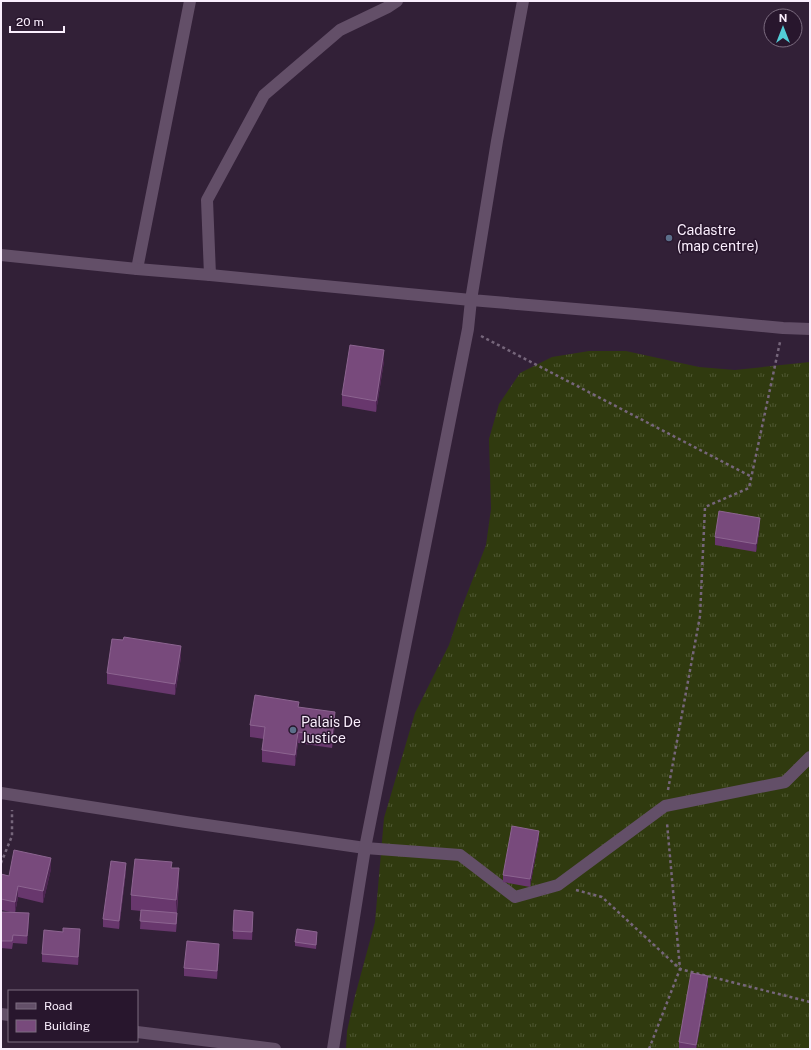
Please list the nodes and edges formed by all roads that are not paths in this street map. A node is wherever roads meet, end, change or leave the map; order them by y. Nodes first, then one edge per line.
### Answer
1 (190, 1) edge
2 (397, 1) edge
3 (523, 1) edge
4 (1, 255) edge
5 (137, 269) junction
6 (210, 275) junction
7 (472, 300) junction
8 (810, 330) edge
9 (810, 757) edge
10 (6, 793) edge
11 (365, 848) junction
12 (138, 1032) edge
13 (275, 1049) edge
14 (333, 1049) edge

1 - 5 street
2 - 6 street
3 - 7 street
4 - 5 street
5 - 6 street
6 - 7 street
7 - 8 street
7 - 11 street
9 - 11 street
10 - 11 street
11 - 14 street
12 - 13 street

